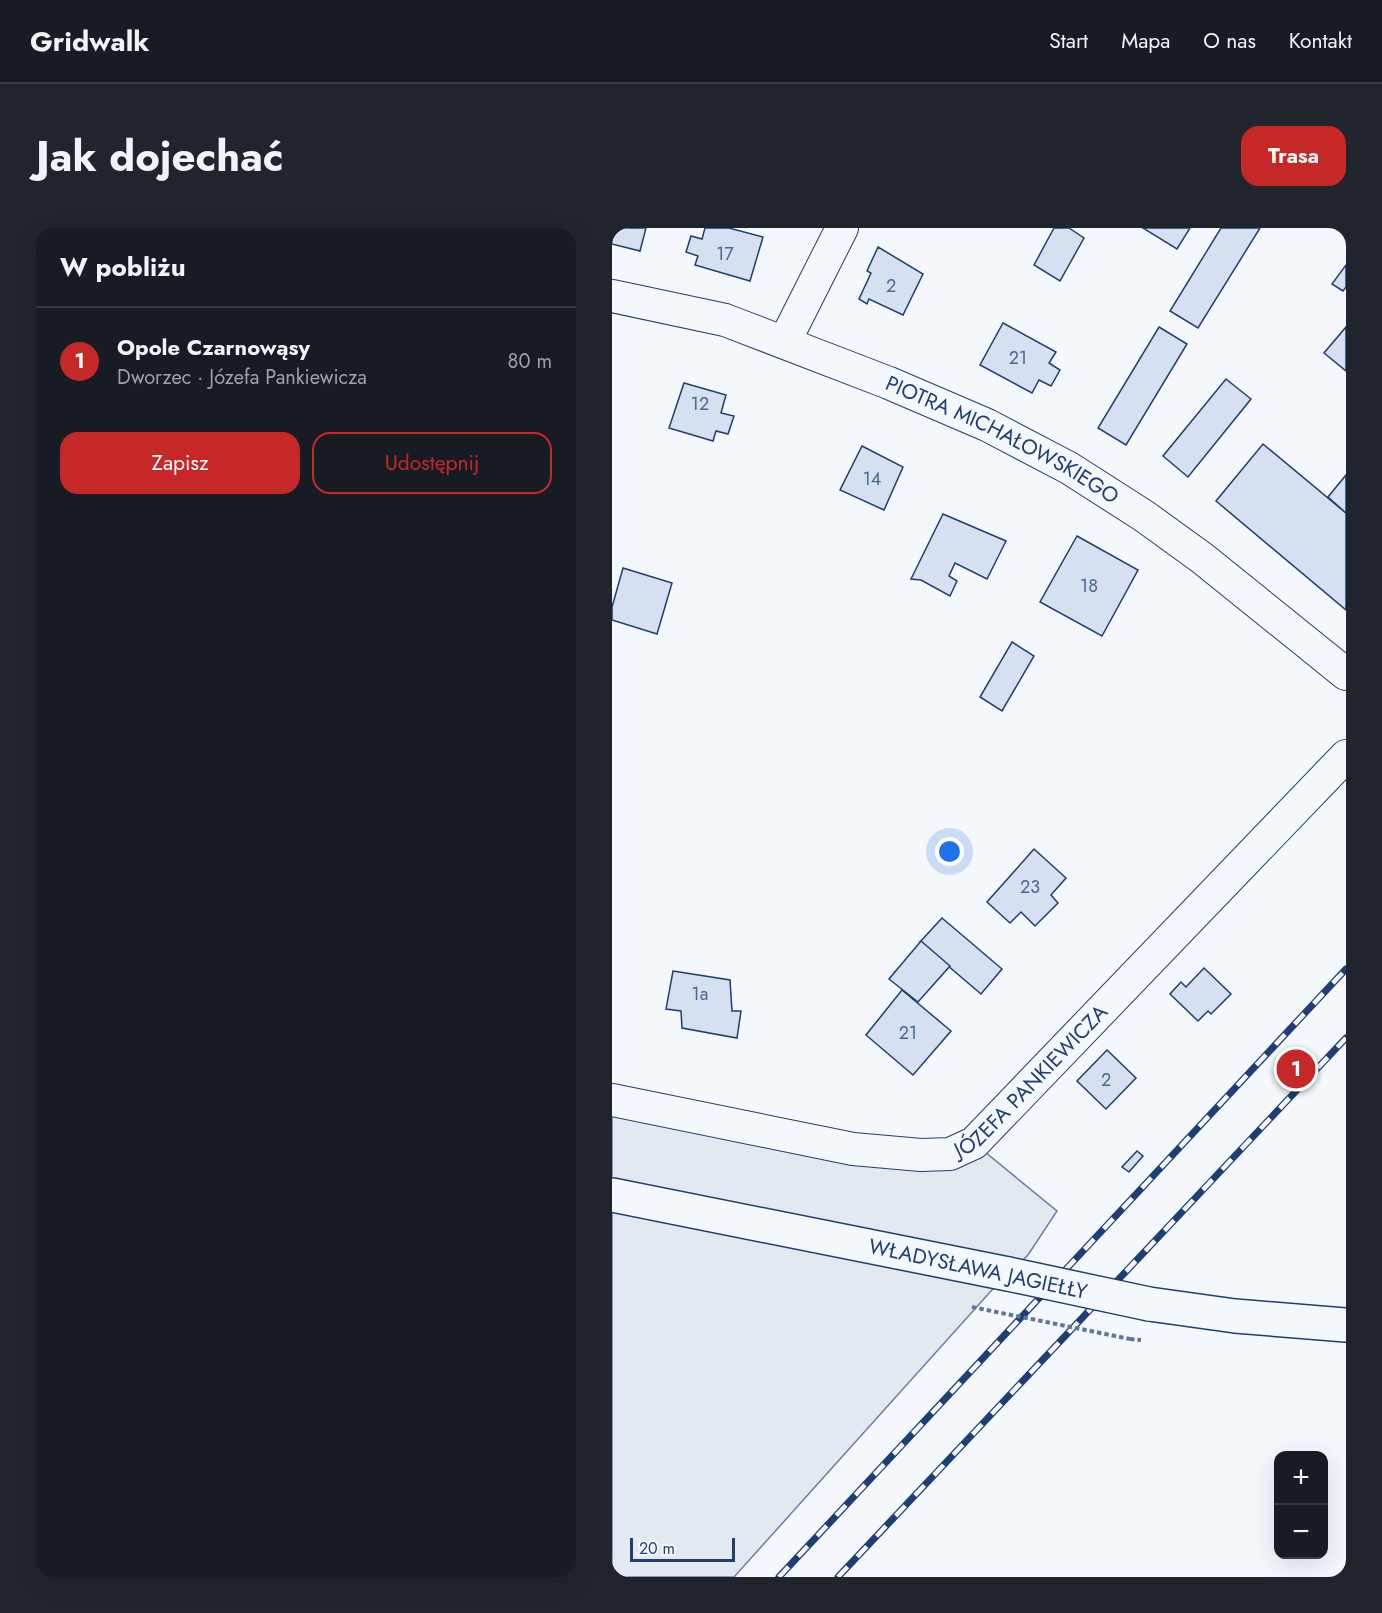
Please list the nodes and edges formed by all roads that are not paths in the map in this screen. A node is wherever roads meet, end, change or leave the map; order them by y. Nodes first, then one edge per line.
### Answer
1 (842, 228) edge
2 (612, 296) edge
3 (785, 341) junction
4 (1346, 674) edge
5 (1346, 756) edge
6 (612, 1100) edge
7 (612, 1194) edge
8 (1346, 1325) edge

1 - 3 street
2 - 3 street, PIOTRA MICHAŁOWSKIEGO
3 - 4 street, PIOTRA MICHAŁOWSKIEGO
5 - 6 street, JÓZEFA PANKIEWICZA
7 - 8 street, WŁADYSŁAWA JAGIEŁŁY, bridge

